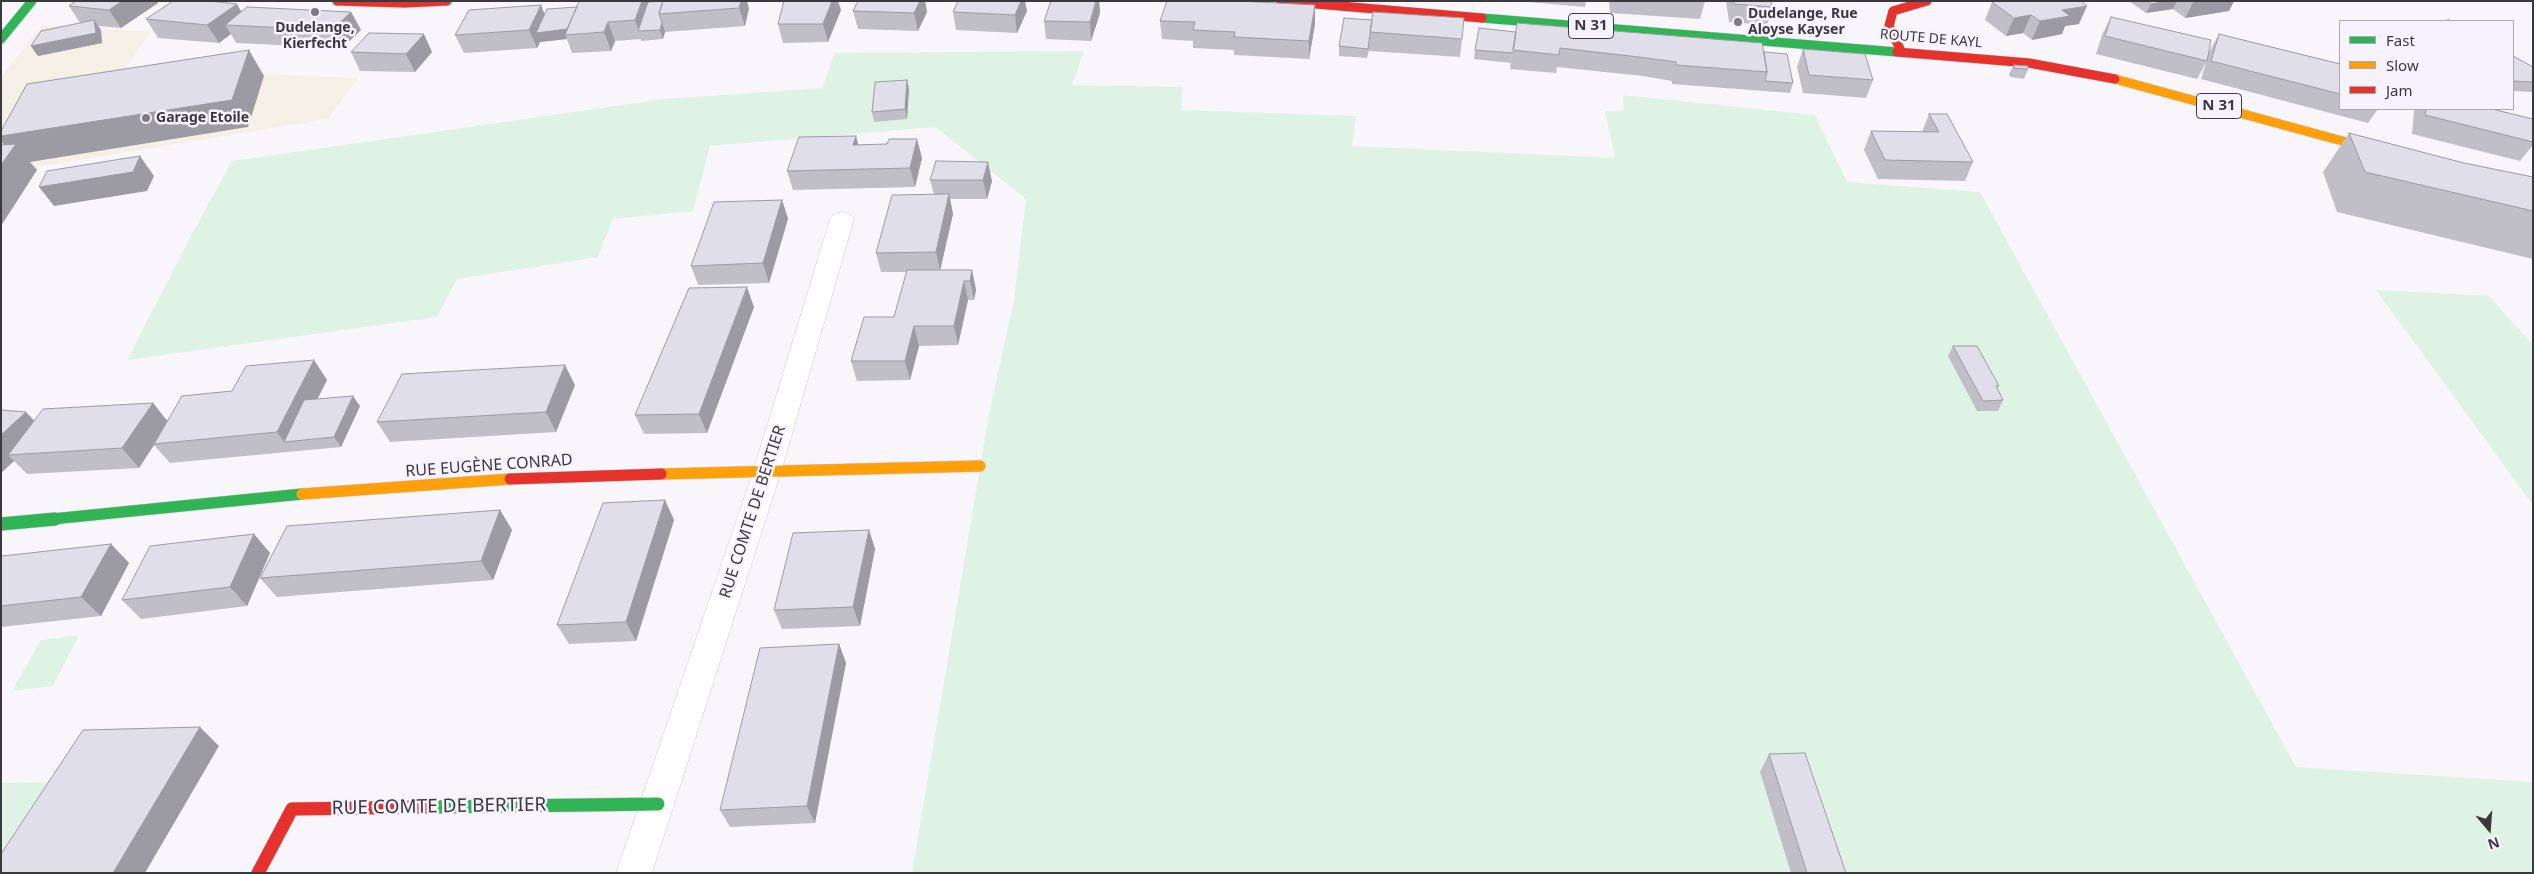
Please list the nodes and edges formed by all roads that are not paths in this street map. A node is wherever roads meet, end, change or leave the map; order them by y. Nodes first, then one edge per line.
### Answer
1 (32, 1) edge
2 (337, 1) edge
3 (448, 1) edge
4 (1281, 1) edge
5 (1927, 1) edge
6 (1, 39) edge
7 (1901, 51) junction
8 (2390, 154) edge
9 (842, 220) dead end
10 (980, 466) dead end
11 (767, 472) junction
12 (1, 524) edge
13 (658, 804) junction
14 (258, 873) edge
15 (634, 873) edge

1 - 6 main road
2 - 3 main road
4 - 7 main road, ROUTE DE KAYL / N 31
5 - 7 main road
7 - 8 main road, ROUTE DE KAYL / N 31
9 - 11 street, RUE COMTE DE BERTIER
10 - 11 main road, RUE EUGÈNE CONRAD
11 - 12 main road, RUE EUGÈNE CONRAD
11 - 13 street, RUE COMTE DE BERTIER
13 - 14 main road, RUE COMTE DE BERTIER
13 - 15 street, RUE COMTE DE BERTIER

